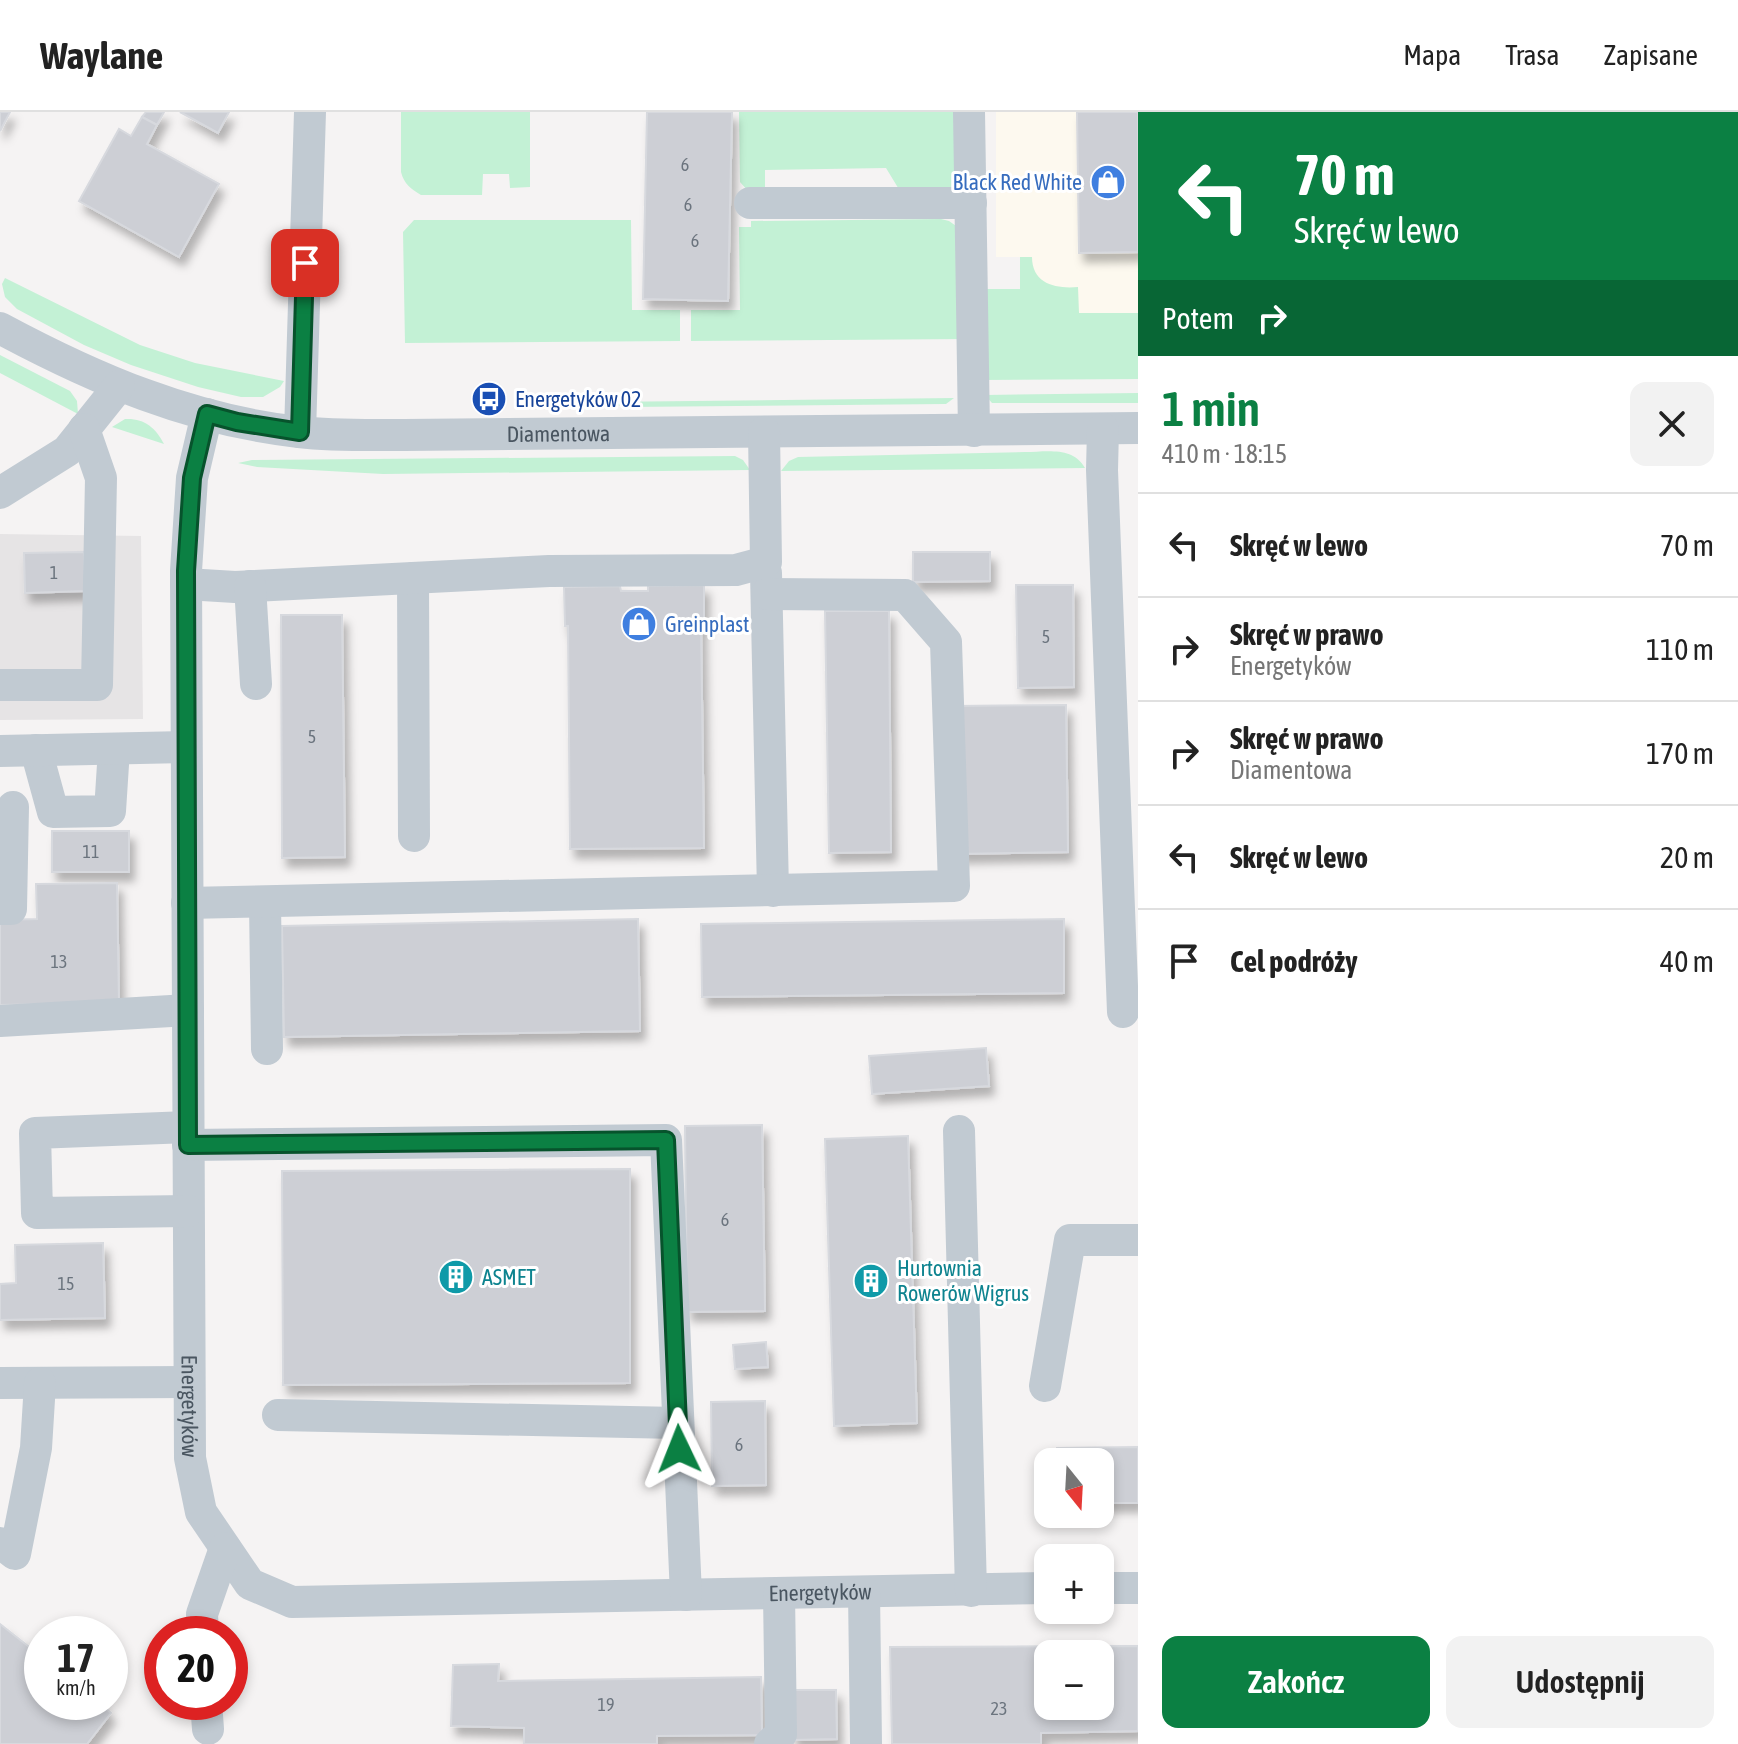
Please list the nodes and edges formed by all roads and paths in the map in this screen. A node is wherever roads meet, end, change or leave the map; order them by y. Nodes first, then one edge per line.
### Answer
1 (310, 112) edge
2 (969, 112) edge
3 (750, 203) dead end
4 (971, 203) junction
5 (0, 328) edge
6 (119, 386) junction
7 (207, 414) junction
8 (1138, 428) edge
9 (84, 429) junction
10 (1103, 429) junction
11 (974, 431) junction
12 (300, 432) junction
13 (764, 432) junction
14 (0, 493) edge
15 (766, 562) junction
16 (413, 578) junction
17 (186, 584) junction
18 (250, 586) junction
19 (767, 594) junction
20 (256, 684) dead end
21 (0, 685) edge
22 (186, 747) junction
23 (114, 749) junction
24 (36, 750) junction
25 (0, 751) edge
26 (13, 807) dead end
27 (414, 836) dead end
28 (773, 891) junction
29 (265, 902) junction
30 (187, 903) junction
31 (0, 909) edge
32 (188, 1010) junction
33 (1123, 1012) dead end
34 (0, 1021) edge
35 (267, 1049) dead end
36 (959, 1131) dead end
37 (188, 1136) junction
38 (188, 1211) junction
39 (1138, 1240) edge
40 (189, 1382) junction
41 (0, 1383) edge
42 (40, 1383) junction
43 (1045, 1386) dead end
44 (278, 1415) dead end
45 (678, 1423) junction
46 (0, 1543) edge
47 (225, 1548) junction
48 (1114, 1588) edge
49 (1138, 1588) edge
50 (1034, 1589) edge
51 (971, 1591) junction
52 (864, 1592) junction
53 (779, 1594) junction
54 (686, 1595) junction
55 (202, 1616) edge
56 (770, 1744) edge
57 (866, 1744) edge

1 - 12 street
2 - 4 street
3 - 4 street
4 - 11 street
5 - 6 street, Diamentowa
6 - 7 street, Diamentowa
6 - 9 street
7 - 12 street, Diamentowa
7 - 17 street, Energetyków
8 - 10 street, Diamentowa
9 - 14 street
9 - 21 street
10 - 11 street, Diamentowa
10 - 33 street
11 - 13 street, Diamentowa
12 - 13 street, Diamentowa
13 - 15 street
15 - 16 street
15 - 19 street
16 - 18 street
16 - 27 street
17 - 18 street
17 - 22 street, Energetyków
18 - 20 street
19 - 28 street
19 - 28 street
22 - 23 street
22 - 30 street, Energetyków
23 - 24 street
23 - 24 street
24 - 25 street
26 - 31 street
28 - 29 street
29 - 30 street
29 - 35 street
30 - 32 street, Energetyków
32 - 34 street
32 - 37 street, Energetyków
36 - 51 street
37 - 38 street, Energetyków
37 - 38 street
37 - 45 street
38 - 40 street, Energetyków
39 - 43 street
40 - 42 street
40 - 47 street, Energetyków
41 - 42 street
42 - 46 street
44 - 45 street
45 - 54 street
47 - 54 street, Energetyków
47 - 55 street
48 - 49 street
50 - 51 street, Energetyków
51 - 52 street, Energetyków
52 - 53 street, Energetyków
52 - 57 street
53 - 54 street, Energetyków
53 - 56 street

